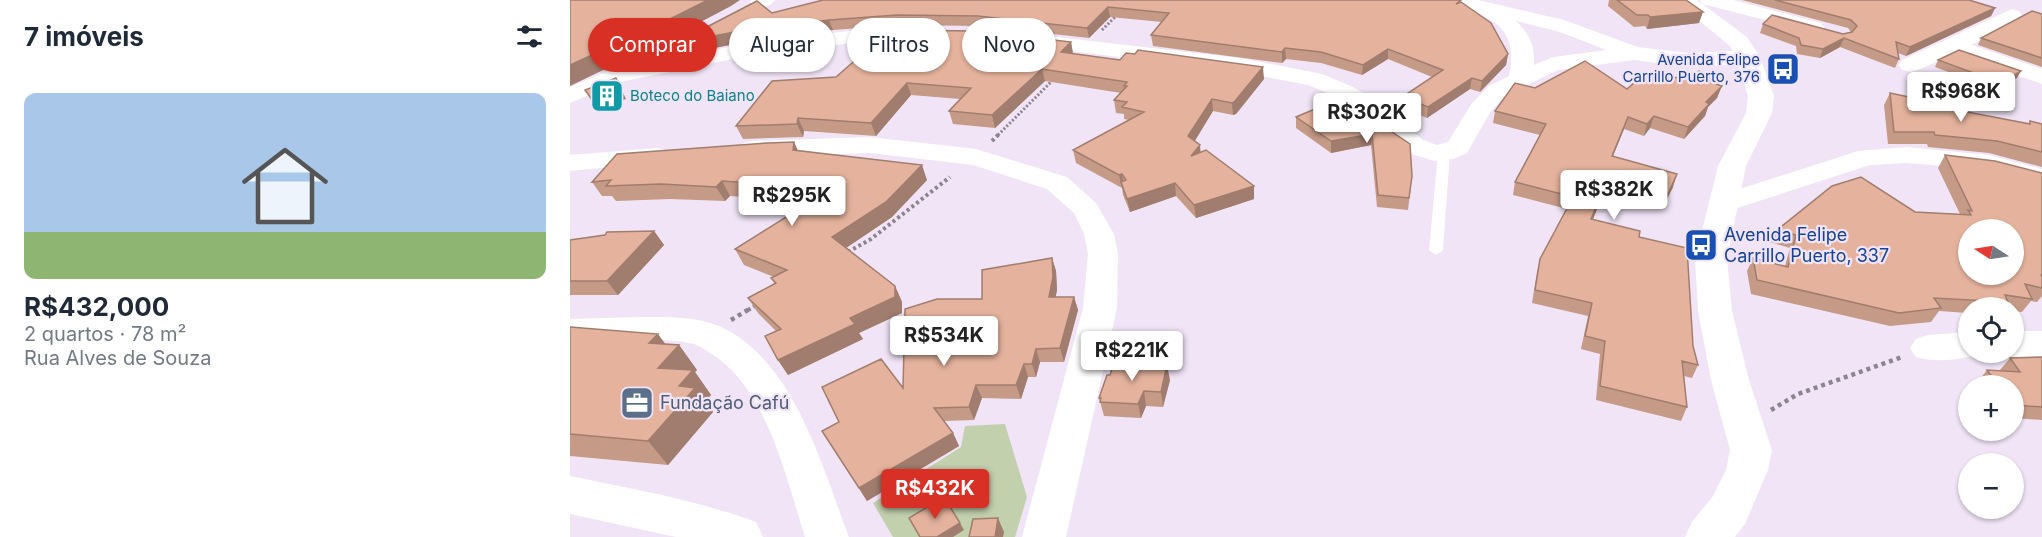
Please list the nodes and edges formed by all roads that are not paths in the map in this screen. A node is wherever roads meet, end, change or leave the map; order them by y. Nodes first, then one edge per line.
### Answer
1 (1453, 0) edge
2 (1684, 0) edge
3 (1710, 0) edge
4 (763, 1) edge
5 (1483, 5) junction
6 (739, 13) edge
7 (2012, 15) dead end
8 (1829, 31) edge
9 (847, 36) edge
10 (1056, 44) edge
11 (1954, 46) junction
12 (1634, 53) junction
13 (1748, 57) junction
14 (1689, 60) junction
15 (1910, 65) dead end
16 (625, 72) edge
17 (617, 76) junction
18 (2042, 77) edge
19 (1520, 79) junction
20 (1760, 89) junction
21 (570, 96) edge
22 (722, 151) edge
23 (1444, 153) junction
24 (687, 154) edge
25 (570, 163) edge
26 (2042, 178) edge
27 (1722, 204) junction
28 (1436, 250) dead end
29 (570, 331) edge
30 (2024, 344) edge
31 (2042, 344) edge
32 (1958, 346) edge
33 (1928, 348) road end
34 (570, 495) edge
35 (741, 537) edge
36 (827, 537) edge
37 (1044, 537) edge
38 (1708, 537) edge

1 - 5 street
2 - 13 street
3 - 8 street
4 - 6 street
5 - 12 street
5 - 19 street
7 - 11 street
9 - 17 street
10 - 23 street
11 - 15 street
11 - 18 street
12 - 14 street
12 - 19 street
13 - 14 street
13 - 20 street
14 - 20 street
16 - 17 street
17 - 21 street
19 - 23 street
20 - 27 street
22 - 37 street
23 - 28 lane
24 - 25 street
26 - 27 street
27 - 38 street
29 - 36 street
30 - 31 street
32 - 33 street
34 - 35 street

